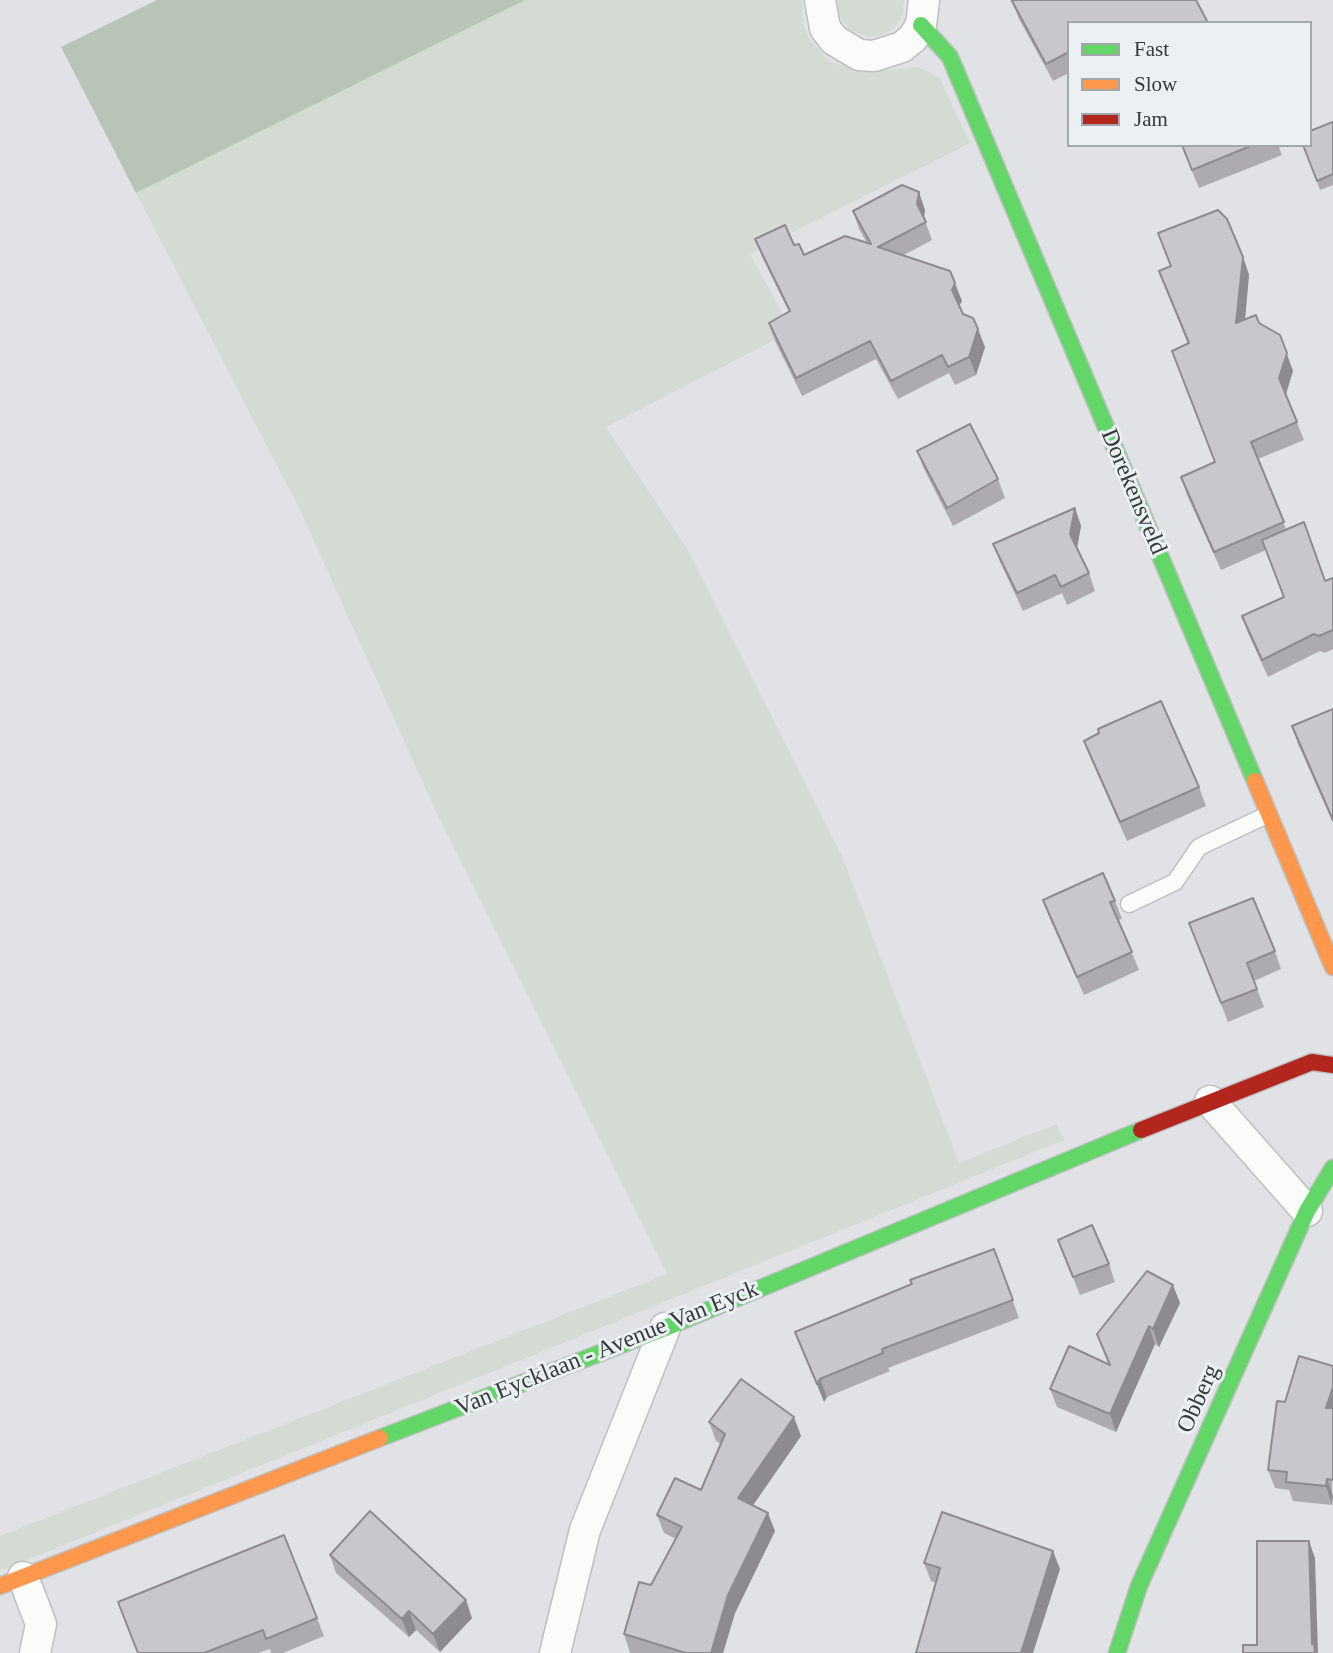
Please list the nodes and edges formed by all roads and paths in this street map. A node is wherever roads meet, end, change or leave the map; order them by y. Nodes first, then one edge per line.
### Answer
1 (820, 0) edge
2 (923, 13) edge
3 (1267, 815) junction
4 (1129, 904) dead end
5 (1333, 967) edge
6 (1333, 1065) edge
7 (1210, 1101) junction
8 (1333, 1168) edge
9 (1307, 1211) junction
10 (665, 1328) junction
11 (11, 1582) edge
12 (35, 1653) edge
13 (555, 1653) edge
14 (1117, 1653) edge

1 - 2 street, Dorekensveld
2 - 3 street, Dorekensveld
3 - 4 lane
3 - 5 street, Dorekensveld
6 - 7 street, Van Eycklaan - Avenue Van Eyck
7 - 9 street
7 - 10 street, Van Eycklaan - Avenue Van Eyck
8 - 9 street, Obberg
9 - 14 street, Obberg
10 - 11 street, Van Eycklaan - Avenue Van Eyck
10 - 13 street
11 - 12 street

